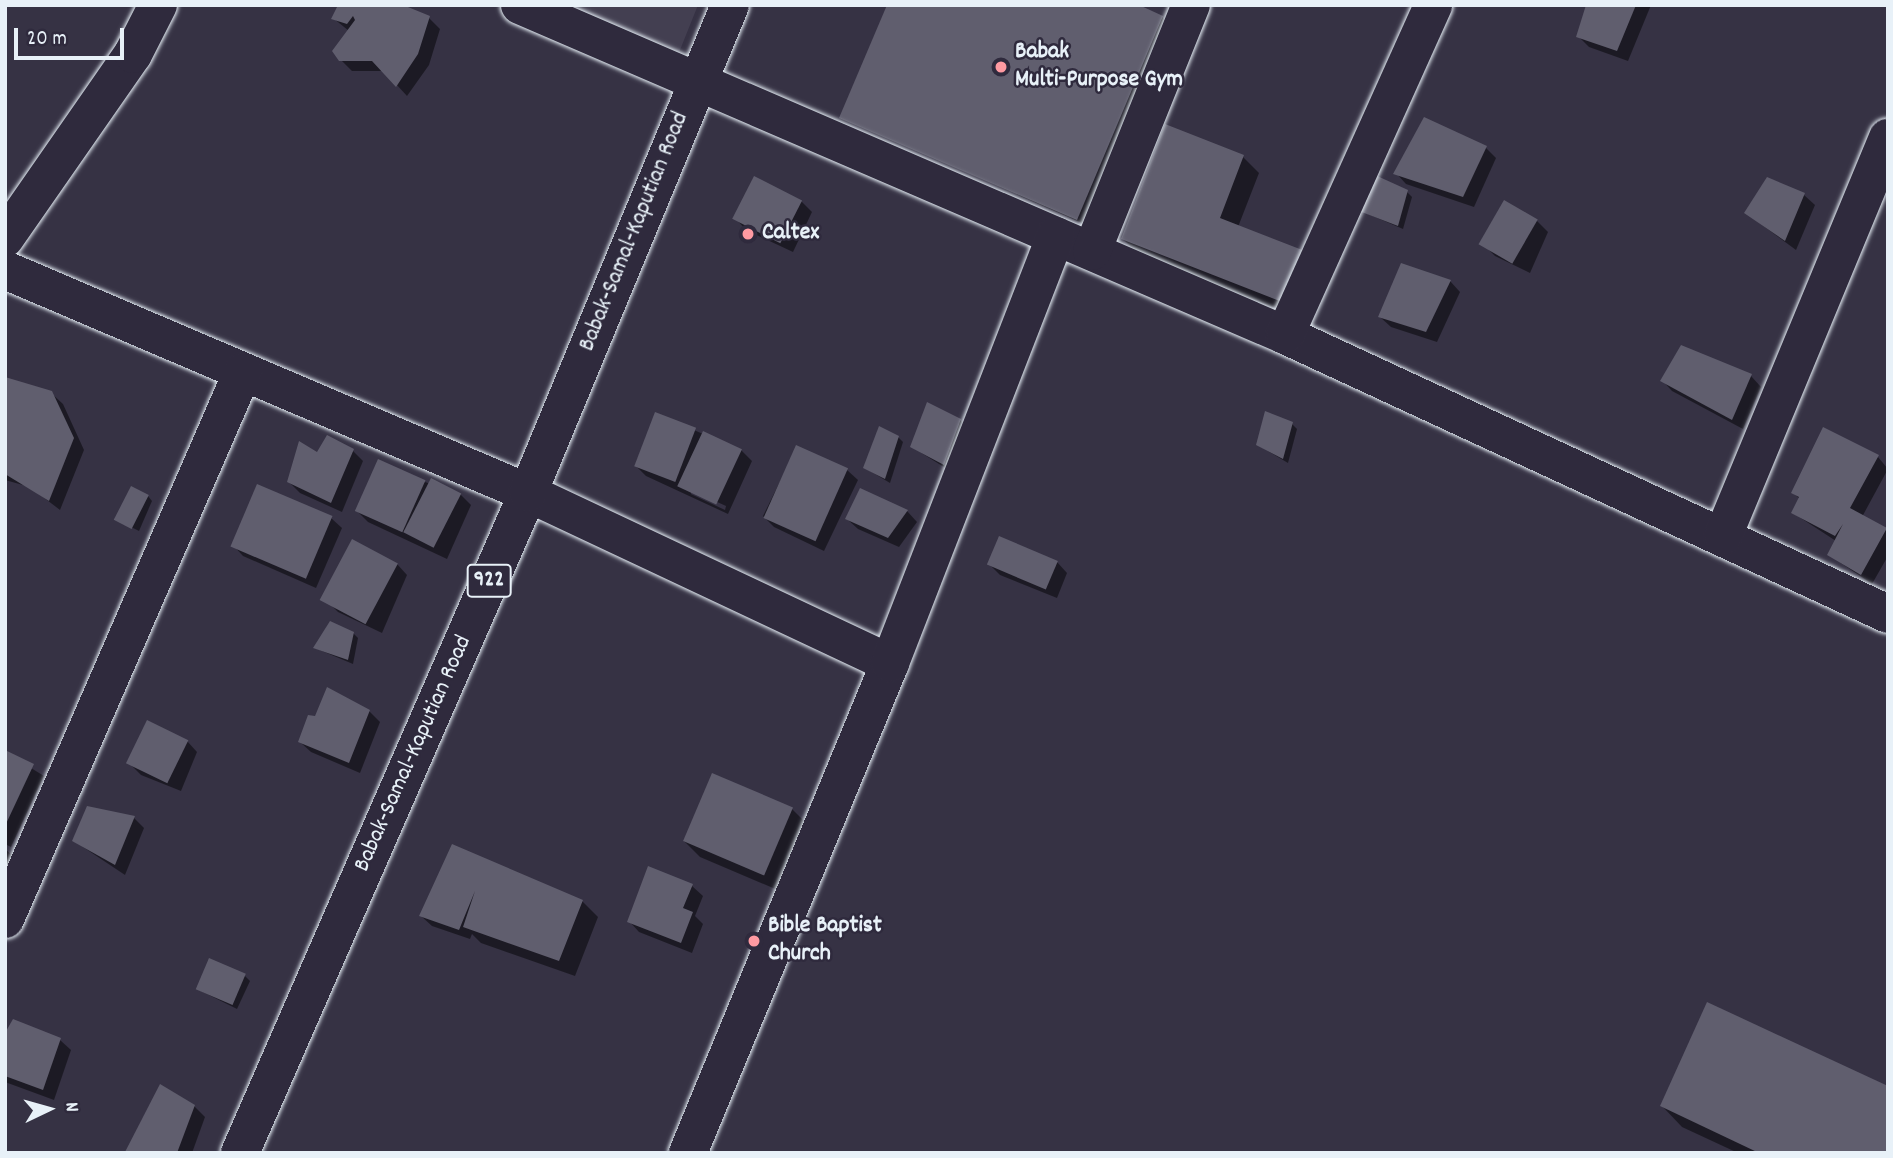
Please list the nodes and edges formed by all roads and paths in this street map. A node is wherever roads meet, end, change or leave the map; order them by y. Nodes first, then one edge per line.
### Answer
1 (158, 5) edge
2 (520, 5) edge
3 (730, 5) edge
4 (1191, 5) edge
5 (1433, 5) edge
6 (696, 83) junction
7 (1888, 138) edge
8 (1056, 236) junction
9 (5, 238) edge
10 (1092, 251) junction
11 (5, 270) edge
12 (1285, 335) junction
13 (243, 371) junction
14 (528, 493) junction
15 (1723, 536) junction
16 (1888, 614) edge
17 (890, 663) junction
18 (5, 919) edge
19 (240, 1153) edge
20 (688, 1153) edge

1 - 9 street
2 - 6 street
3 - 6 street, Babak-Samal-Kaputian Road / 922
4 - 10 street
5 - 12 street
6 - 8 street
6 - 14 street, Babak-Samal-Kaputian Road / 922
7 - 15 street
8 - 10 street
8 - 17 street
10 - 12 street
11 - 13 street
12 - 15 street
13 - 14 street
13 - 18 street
14 - 17 street
14 - 19 street, Babak-Samal-Kaputian Road / 922
15 - 16 street
17 - 20 street

